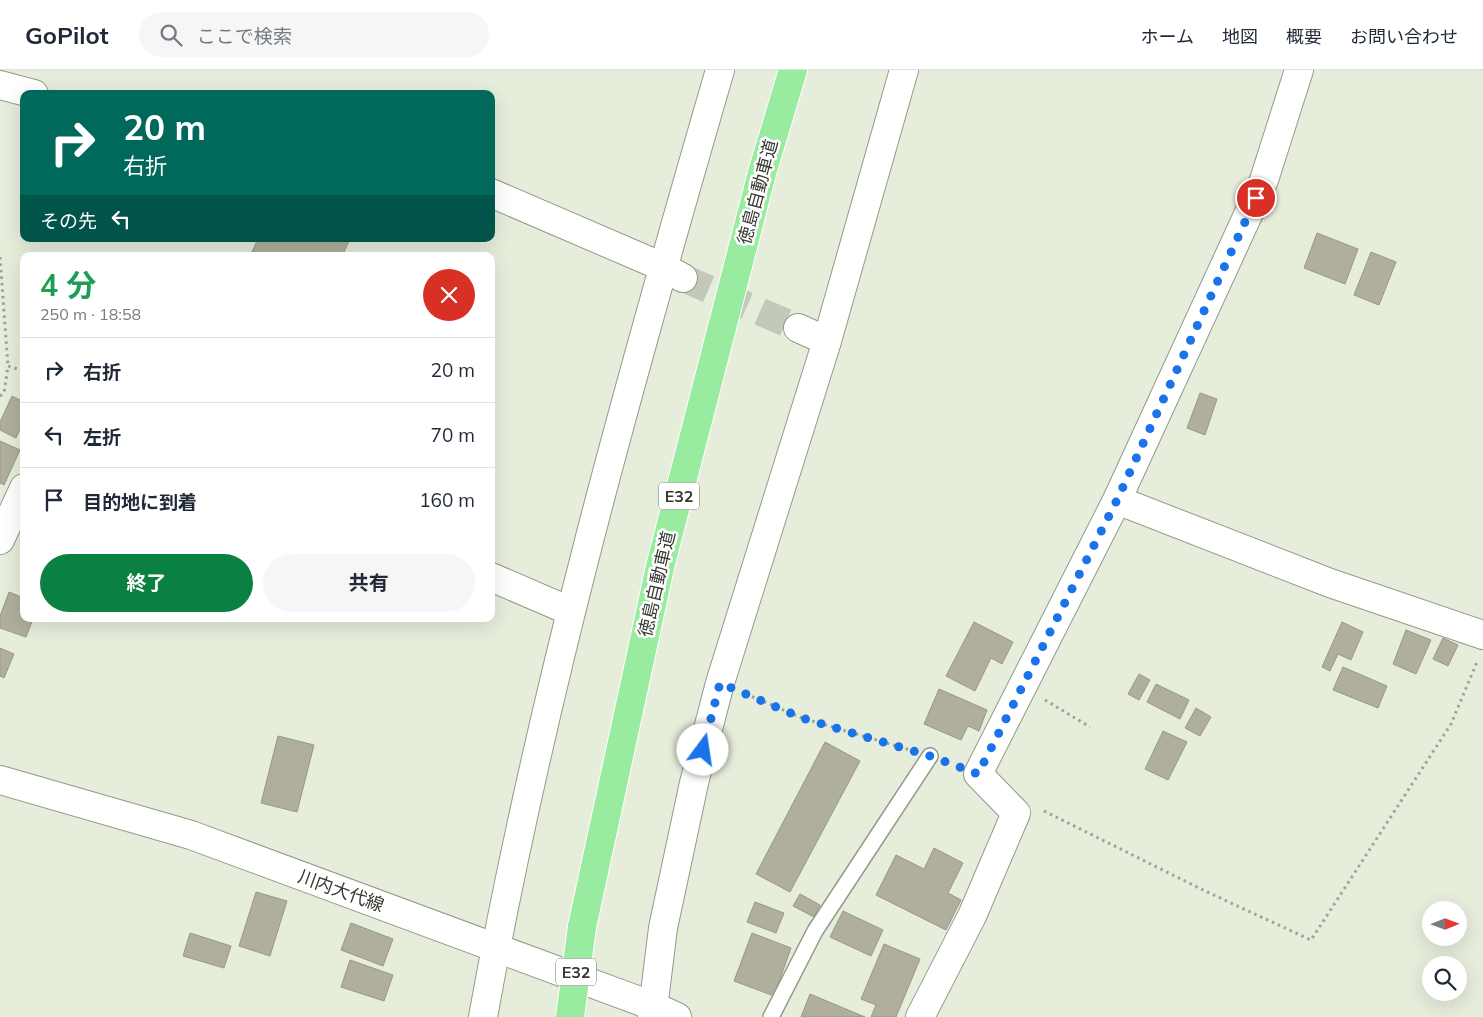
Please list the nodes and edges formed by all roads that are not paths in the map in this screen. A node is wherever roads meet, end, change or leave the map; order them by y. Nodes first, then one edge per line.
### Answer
1 (720, 70) edge
2 (794, 70) edge
3 (904, 70) edge
4 (1299, 70) edge
5 (0, 85) edge
6 (20, 90) edge
7 (495, 195) edge
8 (673, 273) junction
9 (798, 328) tunnel mouth
10 (827, 341) junction
11 (20, 497) edge
12 (1117, 500) junction
13 (0, 540) edge
14 (495, 579) edge
15 (570, 611) junction
16 (1481, 646) edge
17 (930, 756) road end
18 (0, 780) edge
19 (495, 948) junction
20 (661, 1013) edge
21 (482, 1017) edge
22 (570, 1017) edge
23 (770, 1017) edge
24 (920, 1017) edge

1 - 8 street
2 - 22 highway, 徳島自動車道 / E32, bridge
3 - 10 street
4 - 12 street
5 - 6 street
7 - 8 street
8 - 15 street
9 - 10 street
10 - 20 street
11 - 13 street
12 - 16 street
12 - 24 street
14 - 15 street
15 - 19 street
17 - 23 lane
18 - 19 street, 川内大代線
19 - 20 street, 川内大代線
19 - 21 street

